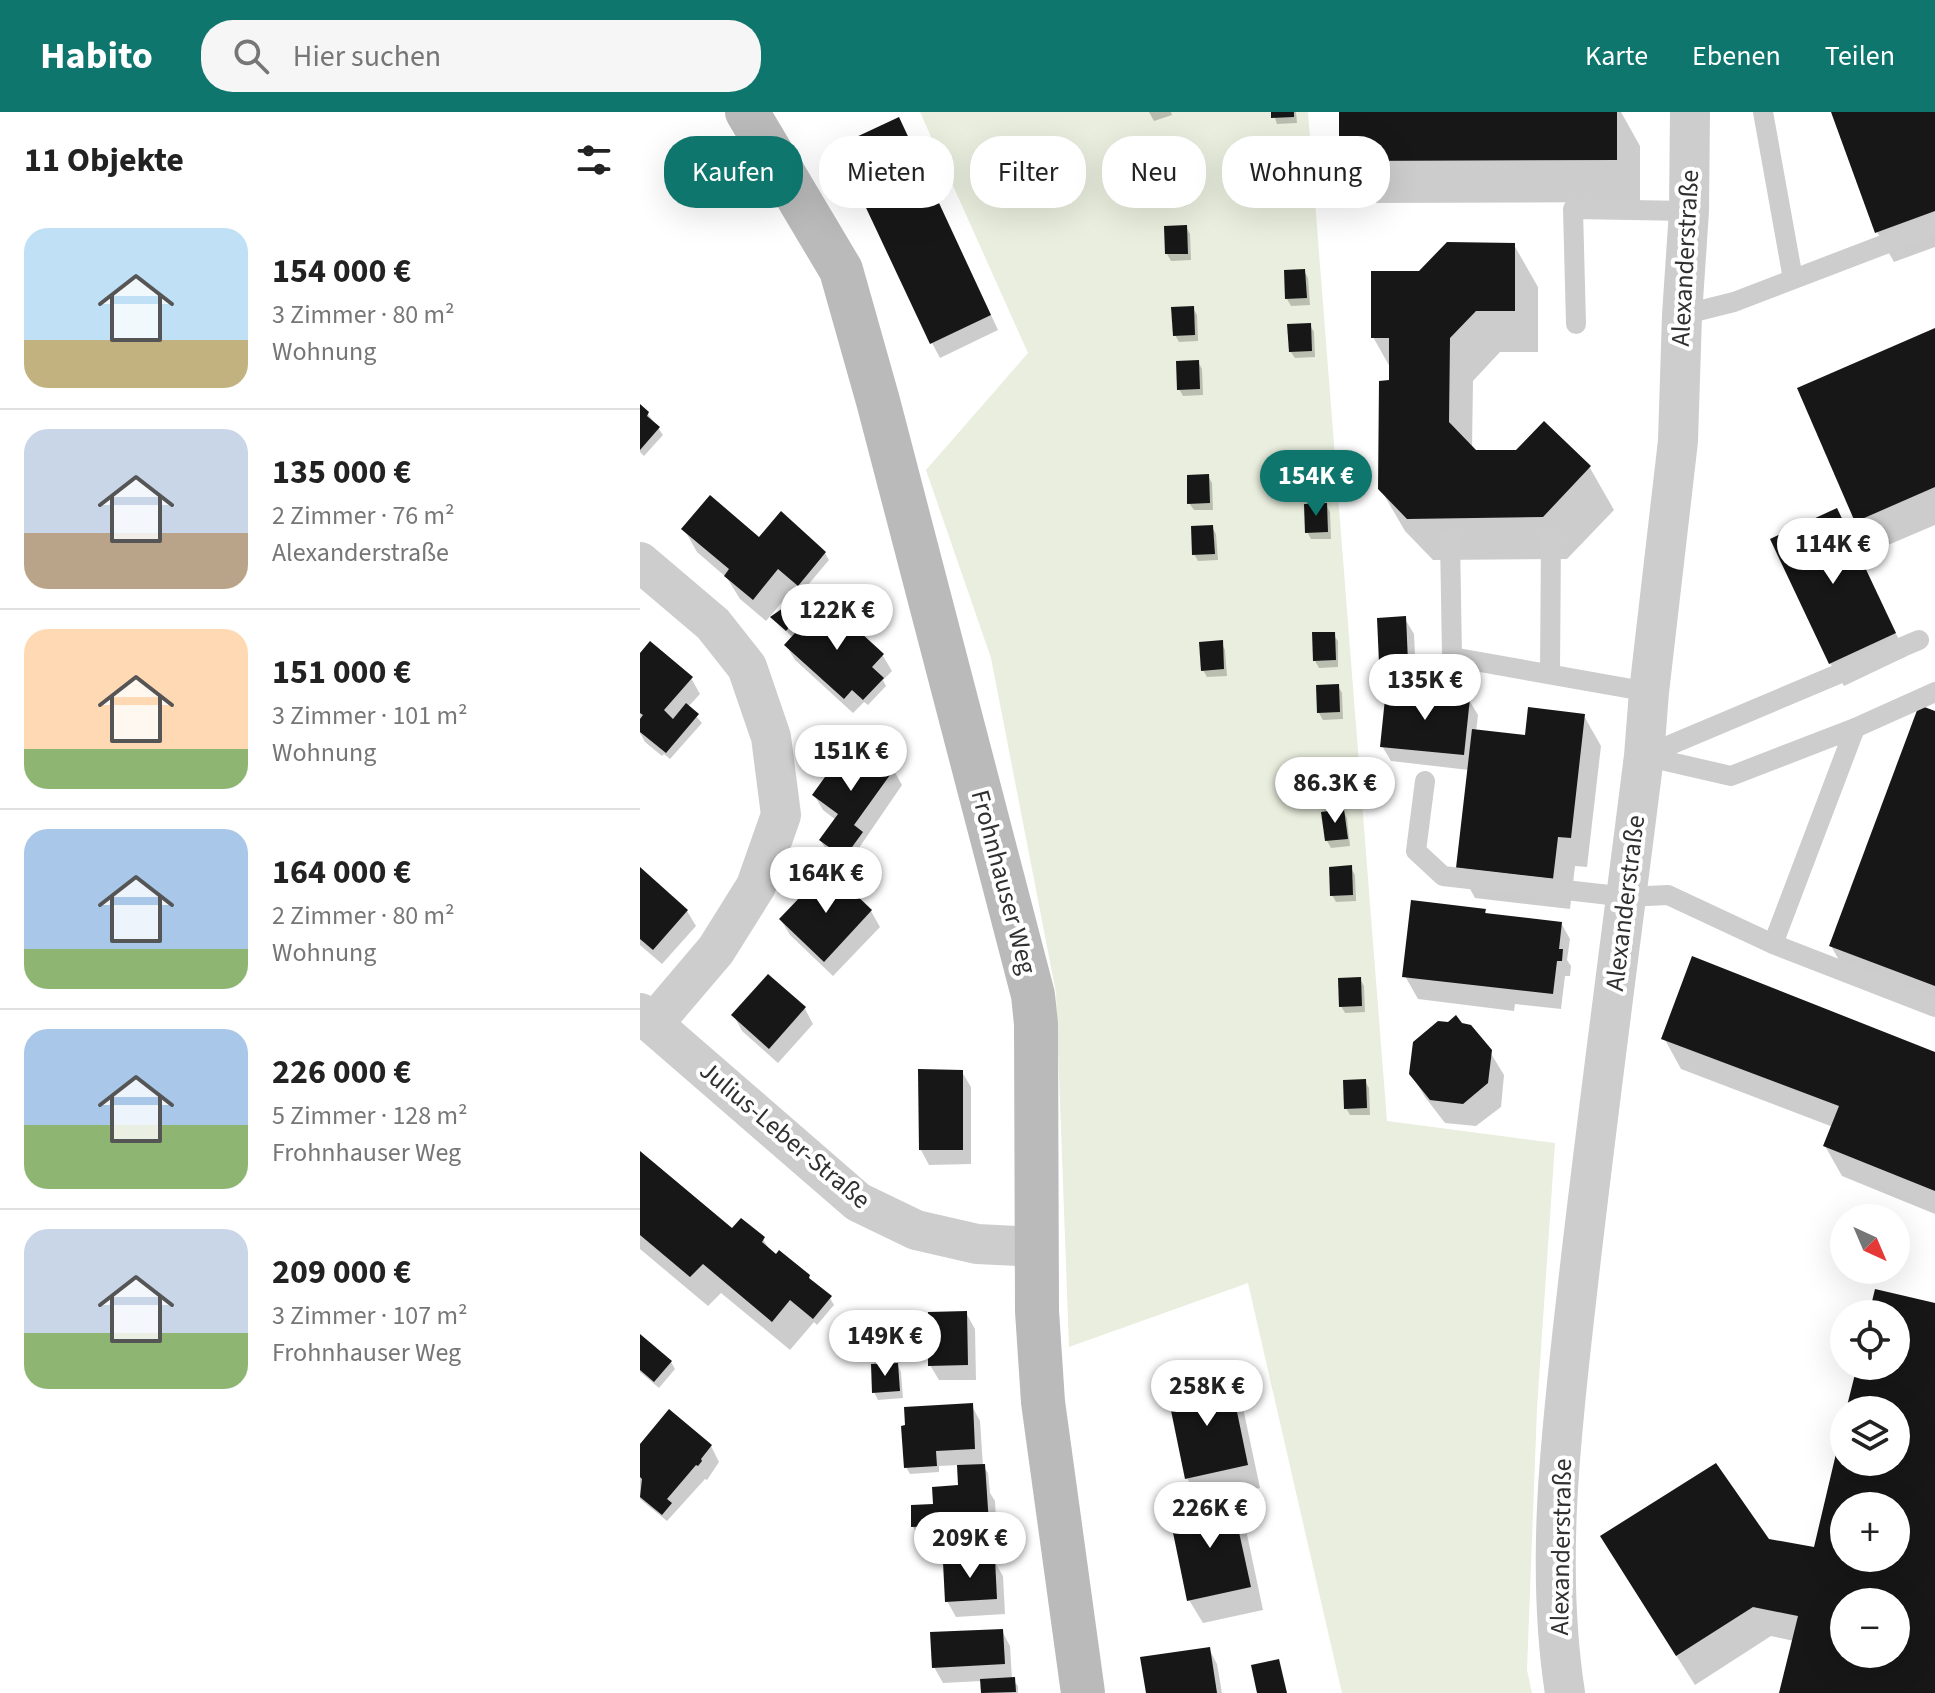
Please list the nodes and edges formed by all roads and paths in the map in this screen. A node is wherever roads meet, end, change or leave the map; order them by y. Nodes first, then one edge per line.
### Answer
1 (747, 112) edge
2 (1690, 112) edge
3 (1763, 112) edge
4 (1689, 211) junction
5 (1935, 225) edge
6 (1793, 279) junction
7 (1682, 315) junction
8 (1576, 324) dead end
9 (1551, 537) dead end
10 (1450, 538) dead end
11 (640, 562) edge
12 (1919, 640) dead end
13 (1550, 673) junction
14 (1649, 692) junction
15 (1935, 692) edge
16 (1855, 728) junction
17 (1644, 756) junction
18 (1425, 781) dead end
19 (1627, 897) junction
20 (1773, 944) junction
21 (1935, 1007) edge
22 (646, 1018) edge
23 (1038, 1247) junction
24 (1083, 1693) edge
25 (1565, 1693) edge

1 - 23 main road, Frohnhauser Weg
2 - 4 street, Alexanderstraße
3 - 6 lane
4 - 7 street, Alexanderstraße
4 - 8 lane
5 - 6 lane
6 - 7 lane
7 - 14 street, Alexanderstraße
9 - 13 lane
10 - 13 lane
11 - 22 street
12 - 17 lane
13 - 14 lane
14 - 17 street, Alexanderstraße
15 - 16 lane
16 - 17 lane
16 - 20 lane
17 - 19 street, Alexanderstraße
18 - 19 lane
19 - 20 lane
19 - 25 street, Alexanderstraße
20 - 21 lane
22 - 23 street, Julius-Leber-Straße
23 - 24 main road, Frohnhauser Weg

